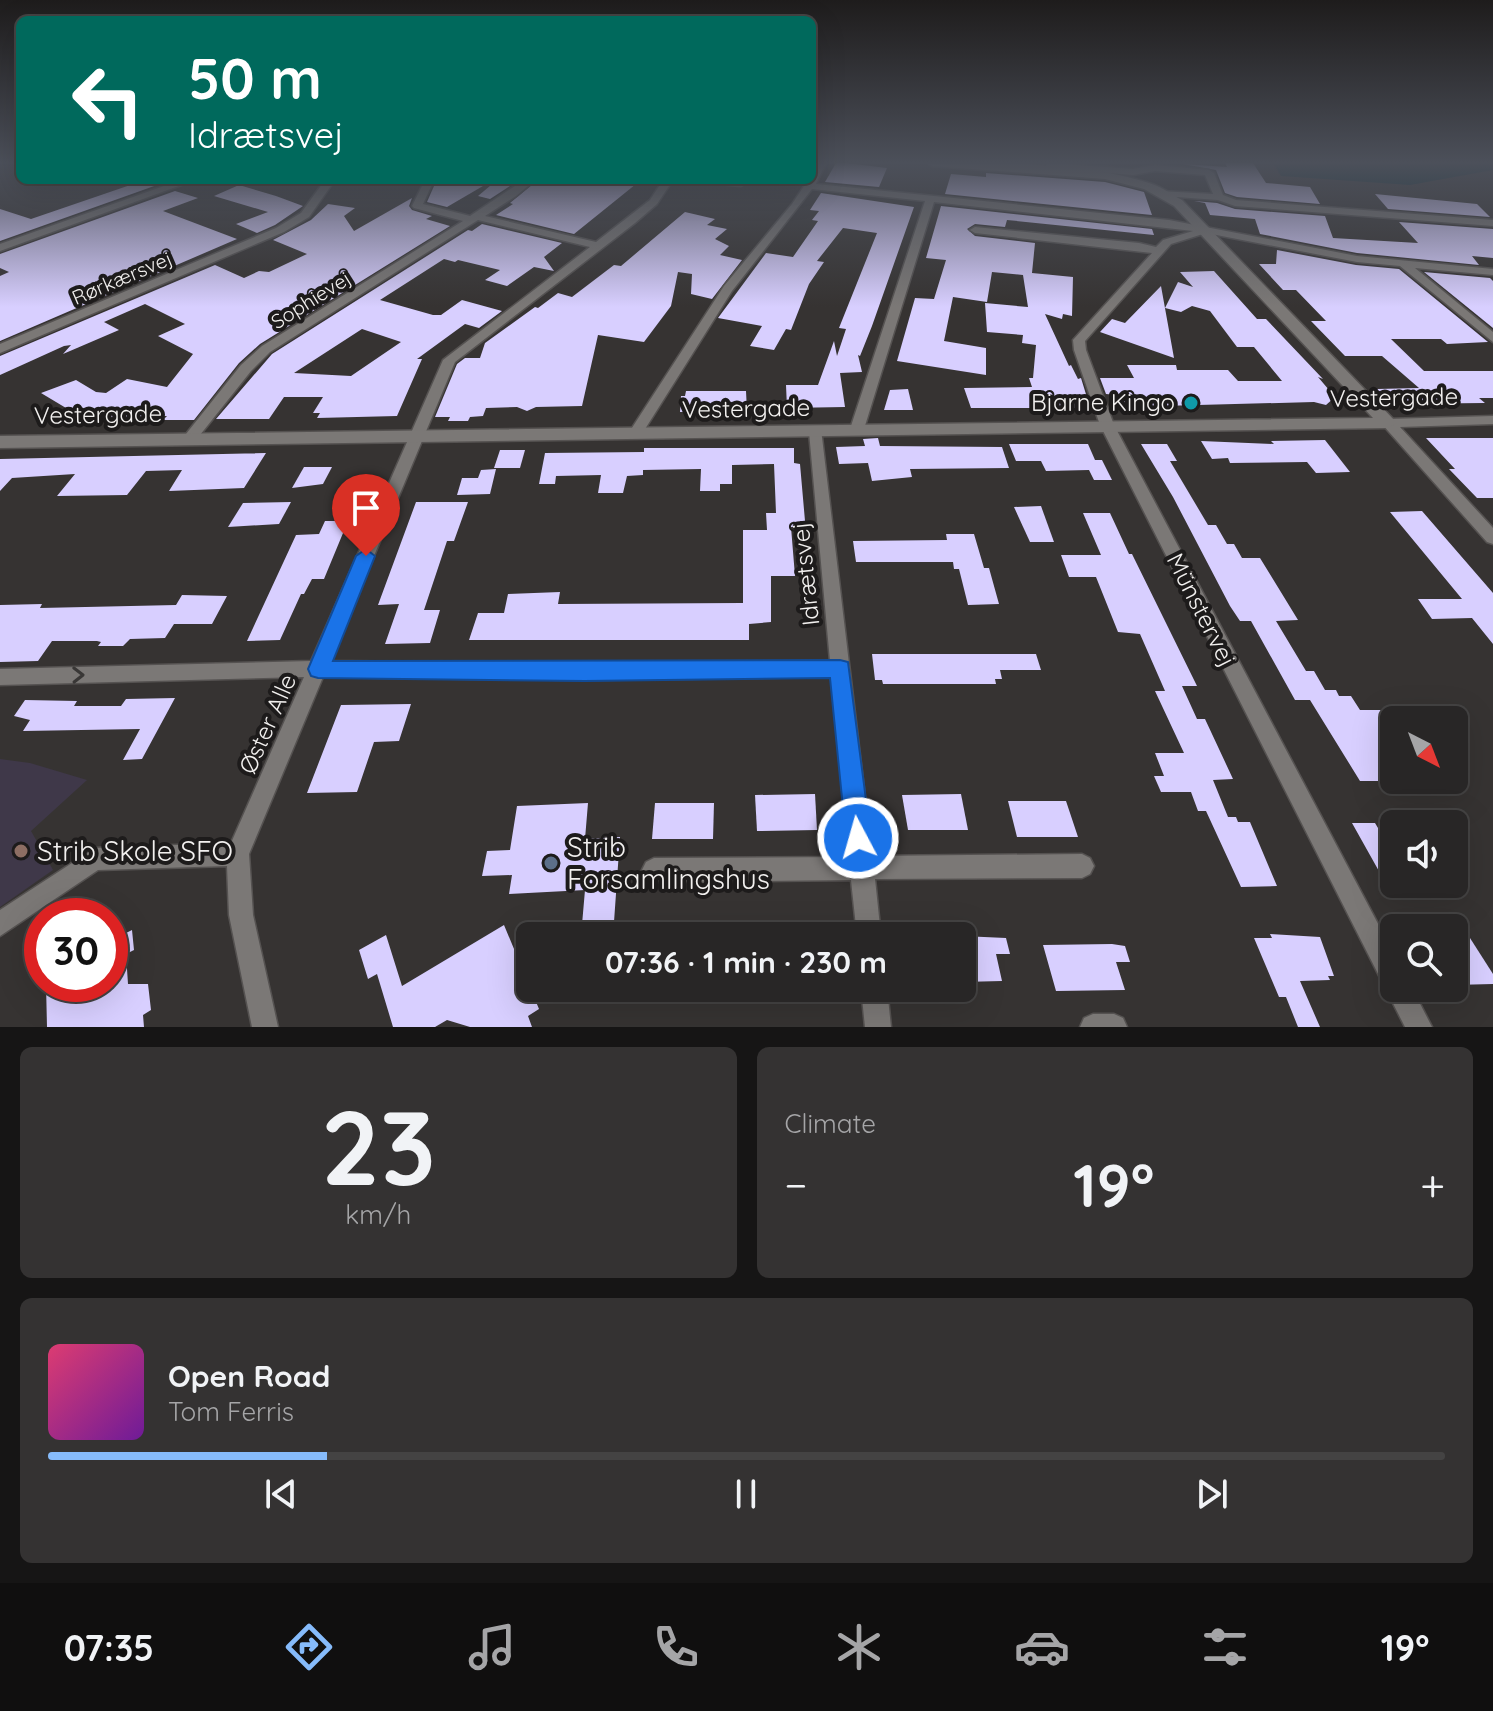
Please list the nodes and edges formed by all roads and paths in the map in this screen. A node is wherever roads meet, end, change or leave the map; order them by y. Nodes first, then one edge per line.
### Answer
1 (104, 211) edge
2 (308, 211) edge
3 (441, 211) edge
4 (486, 211) edge
5 (643, 211) edge
6 (793, 211) edge
7 (926, 211) edge
8 (1049, 211) edge
9 (1186, 211) edge
10 (1337, 211) edge
11 (476, 218) junction
12 (1493, 223) edge
13 (975, 230) dead end
14 (1206, 230) junction
15 (598, 246) junction
16 (0, 248) edge
17 (1158, 251) junction
18 (1404, 264) junction
19 (1493, 272) edge
20 (1493, 338) edge
21 (0, 349) edge
22 (1493, 420) edge
23 (1388, 423) junction
24 (1107, 425) junction
25 (857, 429) junction
26 (816, 432) junction
27 (635, 434) junction
28 (416, 435) junction
29 (191, 437) junction
30 (0, 442) edge
31 (1493, 538) edge
32 (318, 669) junction
33 (840, 669) junction
34 (0, 677) edge
35 (238, 854) junction
36 (1082, 866) dead end
37 (862, 868) junction
38 (654, 870) dead end
39 (868, 922) edge
40 (0, 924) edge
41 (1380, 953) edge
42 (875, 1002) edge
43 (1406, 1002) edge
44 (265, 1027) edge
45 (878, 1027) edge
46 (1093, 1027) edge
47 (1114, 1027) edge
48 (1419, 1027) edge

1 - 16 street
2 - 21 street, Rørkærsvej
3 - 11 street
4 - 11 street, Sophievej
5 - 15 street, Øster Alle
6 - 27 street
7 - 25 street
8 - 14 street
9 - 14 street
10 - 12 street
11 - 15 street
11 - 29 street, Sophievej
13 - 17 street
14 - 17 street, Münstervej
14 - 18 street
14 - 23 street
15 - 28 street, Øster Alle
17 - 24 street, Münstervej
18 - 19 street
18 - 20 street
22 - 23 street, Vestergade
23 - 24 street, Vestergade
23 - 31 street
24 - 25 street, Vestergade
24 - 41 street, Münstervej
25 - 26 street, Vestergade
26 - 27 street, Vestergade
26 - 33 street, Idrætsvej
27 - 28 street, Vestergade
28 - 29 street, Vestergade
28 - 32 street, Øster Alle
29 - 30 street, Vestergade
32 - 33 street
34 -> 32 street
32 - 35 street, Øster Alle
33 - 37 street, Idrætsvej
35 - 40 street
35 - 44 street, Øster Alle
36 - 37 street
37 - 38 street
37 - 39 street, Idrætsvej
42 - 45 street
43 - 48 street
46 - 47 street

